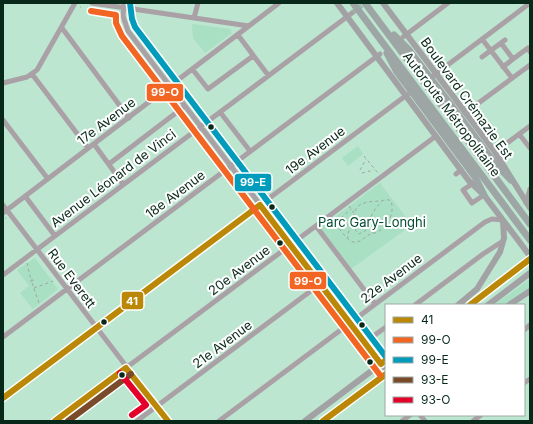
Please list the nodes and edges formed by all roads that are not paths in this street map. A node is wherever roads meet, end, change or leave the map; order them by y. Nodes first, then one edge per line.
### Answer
1 (75, 3) edge
2 (92, 3) edge
3 (198, 3) edge
4 (279, 3) edge
5 (337, 3) edge
6 (353, 3) edge
7 (365, 3) edge
8 (383, 3) edge
9 (448, 3) edge
10 (530, 3) edge
11 (124, 5) edge
12 (350, 15) junction
13 (194, 18) junction
14 (377, 18) junction
15 (249, 26) junction
16 (62, 28) junction
17 (238, 35) junction
18 (405, 35) junction
19 (379, 37) junction
20 (482, 39) junction
21 (491, 51) junction
22 (530, 52) edge
23 (253, 56) junction
24 (378, 56) junction
25 (482, 58) dead end
26 (513, 59) junction
27 (530, 65) edge
28 (503, 67) junction
29 (193, 70) junction
30 (32, 74) junction
31 (268, 75) junction
32 (434, 75) junction
33 (512, 78) junction
34 (3, 83) edge
35 (171, 87) junction
36 (408, 95) junction
37 (185, 106) junction
38 (220, 112) junction
39 (465, 113) junction
40 (129, 118) junction
41 (3, 120) edge
42 (200, 126) junction
43 (530, 126) edge
44 (519, 134) junction
45 (436, 136) junction
46 (94, 144) junction
47 (88, 148) junction
48 (530, 148) edge
49 (250, 151) junction
50 (495, 152) junction
51 (108, 164) junction
52 (230, 166) junction
53 (48, 179) junction
54 (511, 180) junction
55 (123, 184) junction
56 (472, 184) junction
57 (530, 189) edge
58 (484, 195) junction
59 (25, 196) junction
60 (3, 205) edge
61 (260, 205) junction
62 (529, 205) edge
63 (5, 215) edge
64 (504, 220) junction
65 (530, 224) edge
66 (316, 226) junction
67 (55, 236) junction
68 (530, 240) edge
69 (503, 241) junction
70 (290, 244) junction
71 (37, 250) junction
72 (529, 257) edge
73 (530, 274) edge
74 (3, 275) edge
75 (320, 284) junction
76 (66, 290) junction
77 (530, 291) edge
78 (374, 304) junction
79 (416, 304) edge
80 (459, 304) edge
81 (471, 304) edge
82 (489, 304) edge
83 (510, 304) edge
84 (350, 322) junction
85 (96, 328) junction
86 (385, 328) edge
87 (3, 337) edge
88 (365, 342) junction
89 (384, 362) edge
90 (126, 368) junction
91 (385, 375) edge
92 (3, 398) edge
93 (157, 406) junction
94 (55, 421) edge
95 (137, 421) edge
96 (168, 421) edge
97 (219, 421) edge
98 (305, 421) edge
99 (323, 421) edge

1 - 16 street
2 - 11 street
3 - 13 street
4 - 15 street, 17e Avenue
5 - 12 main road
6 - 19 highway, Autoroute Métropolitaine, bridge
7 - 14 highway, Autoroute Métropolitaine, bridge
8 - 18 main road, Boulevard Crémazie Est
9 - 18 street
10 - 20 street
11 - 13 street
11 - 35 street
12 - 24 main road
12 - 31 street, Avenue Léonard de Vinci
13 - 15 street
14 - 54 highway, bridge
14 - 65 highway, Autoroute Métropolitaine, bridge
15 - 17 street, 17e Avenue
16 - 30 street
16 - 40 street
17 - 23 street
17 - 29 street, 17e Avenue
18 - 32 main road, Boulevard Crémazie Est
19 - 58 highway, bridge
19 - 68 highway, Autoroute Métropolitaine, bridge
20 - 21 street
20 - 32 street
21 - 25 street
21 - 26 street
21 - 28 street
22 - 26 street
23 - 29 street
23 - 31 street
24 - 36 main road
24 - 49 street, 18e Avenue
26 - 28 street
27 - 33 street
28 - 33 street
29 - 35 street, 17e Avenue
30 - 34 street
30 - 47 street
31 - 38 street, Avenue Léonard de Vinci
32 - 39 main road, Boulevard Crémazie Est
33 - 39 street
35 - 37 street
35 - 40 street, 17e Avenue
36 - 45 main road
36 - 61 street, 19e Avenue
37 - 42 street
37 - 51 street
38 - 42 street, Avenue Léonard de Vinci
38 - 49 street
39 - 50 main road, Boulevard Crémazie Est
40 - 46 street, 17e Avenue
41 - 53 street
42 - 52 street
42 - 55 street, Avenue Léonard de Vinci
43 - 44 street
44 - 48 street
44 - 50 street
45 - 56 main road
45 - 66 street, 20e Avenue
46 - 47 street, 17e Avenue
46 - 51 street
47 - 53 street, 17e Avenue
49 - 52 street, 18e Avenue
50 - 54 main road, Boulevard Crémazie Est
51 - 55 street
52 - 61 street
52 - 76 street, 18e Avenue
53 - 59 street, 17e Avenue
54 - 62 main road, Boulevard Crémazie Est
55 - 67 street, Avenue Léonard de Vinci
56 - 58 main road
56 - 58 street
57 - 62 street
58 - 64 main road
59 - 63 street, 17e Avenue
59 - 67 street
60 - 63 street, Rue Everett
61 - 70 street
61 - 85 street, 19e Avenue
63 - 71 street, Rue Everett
64 - 69 main road
64 - 72 main road
64 - 78 street, 22e Avenue
66 - 70 street, 20e Avenue
66 - 78 street
67 - 71 street, Avenue Léonard de Vinci
69 - 79 street
69 - 80 main road
70 - 75 street
70 - 90 street, 20e Avenue
71 - 74 street, Avenue Léonard de Vinci
71 - 76 street, Rue Everett
72 - 81 main road
73 - 82 main road
75 - 84 street
75 - 93 street, 21e Avenue
76 - 85 street, Rue Everett
76 - 87 street, 18e Avenue
77 - 83 main road
78 - 84 street, 22e Avenue
84 - 88 street
84 - 97 street, 22e Avenue
85 - 90 street, Rue Everett
85 - 92 street, 19e Avenue
86 - 88 street
88 - 89 street
89 - 98 main road
90 - 93 street, Rue Everett
90 - 94 street, 20e Avenue
91 - 99 main road
93 - 95 street, 21e Avenue
93 - 96 street, Rue Everett

